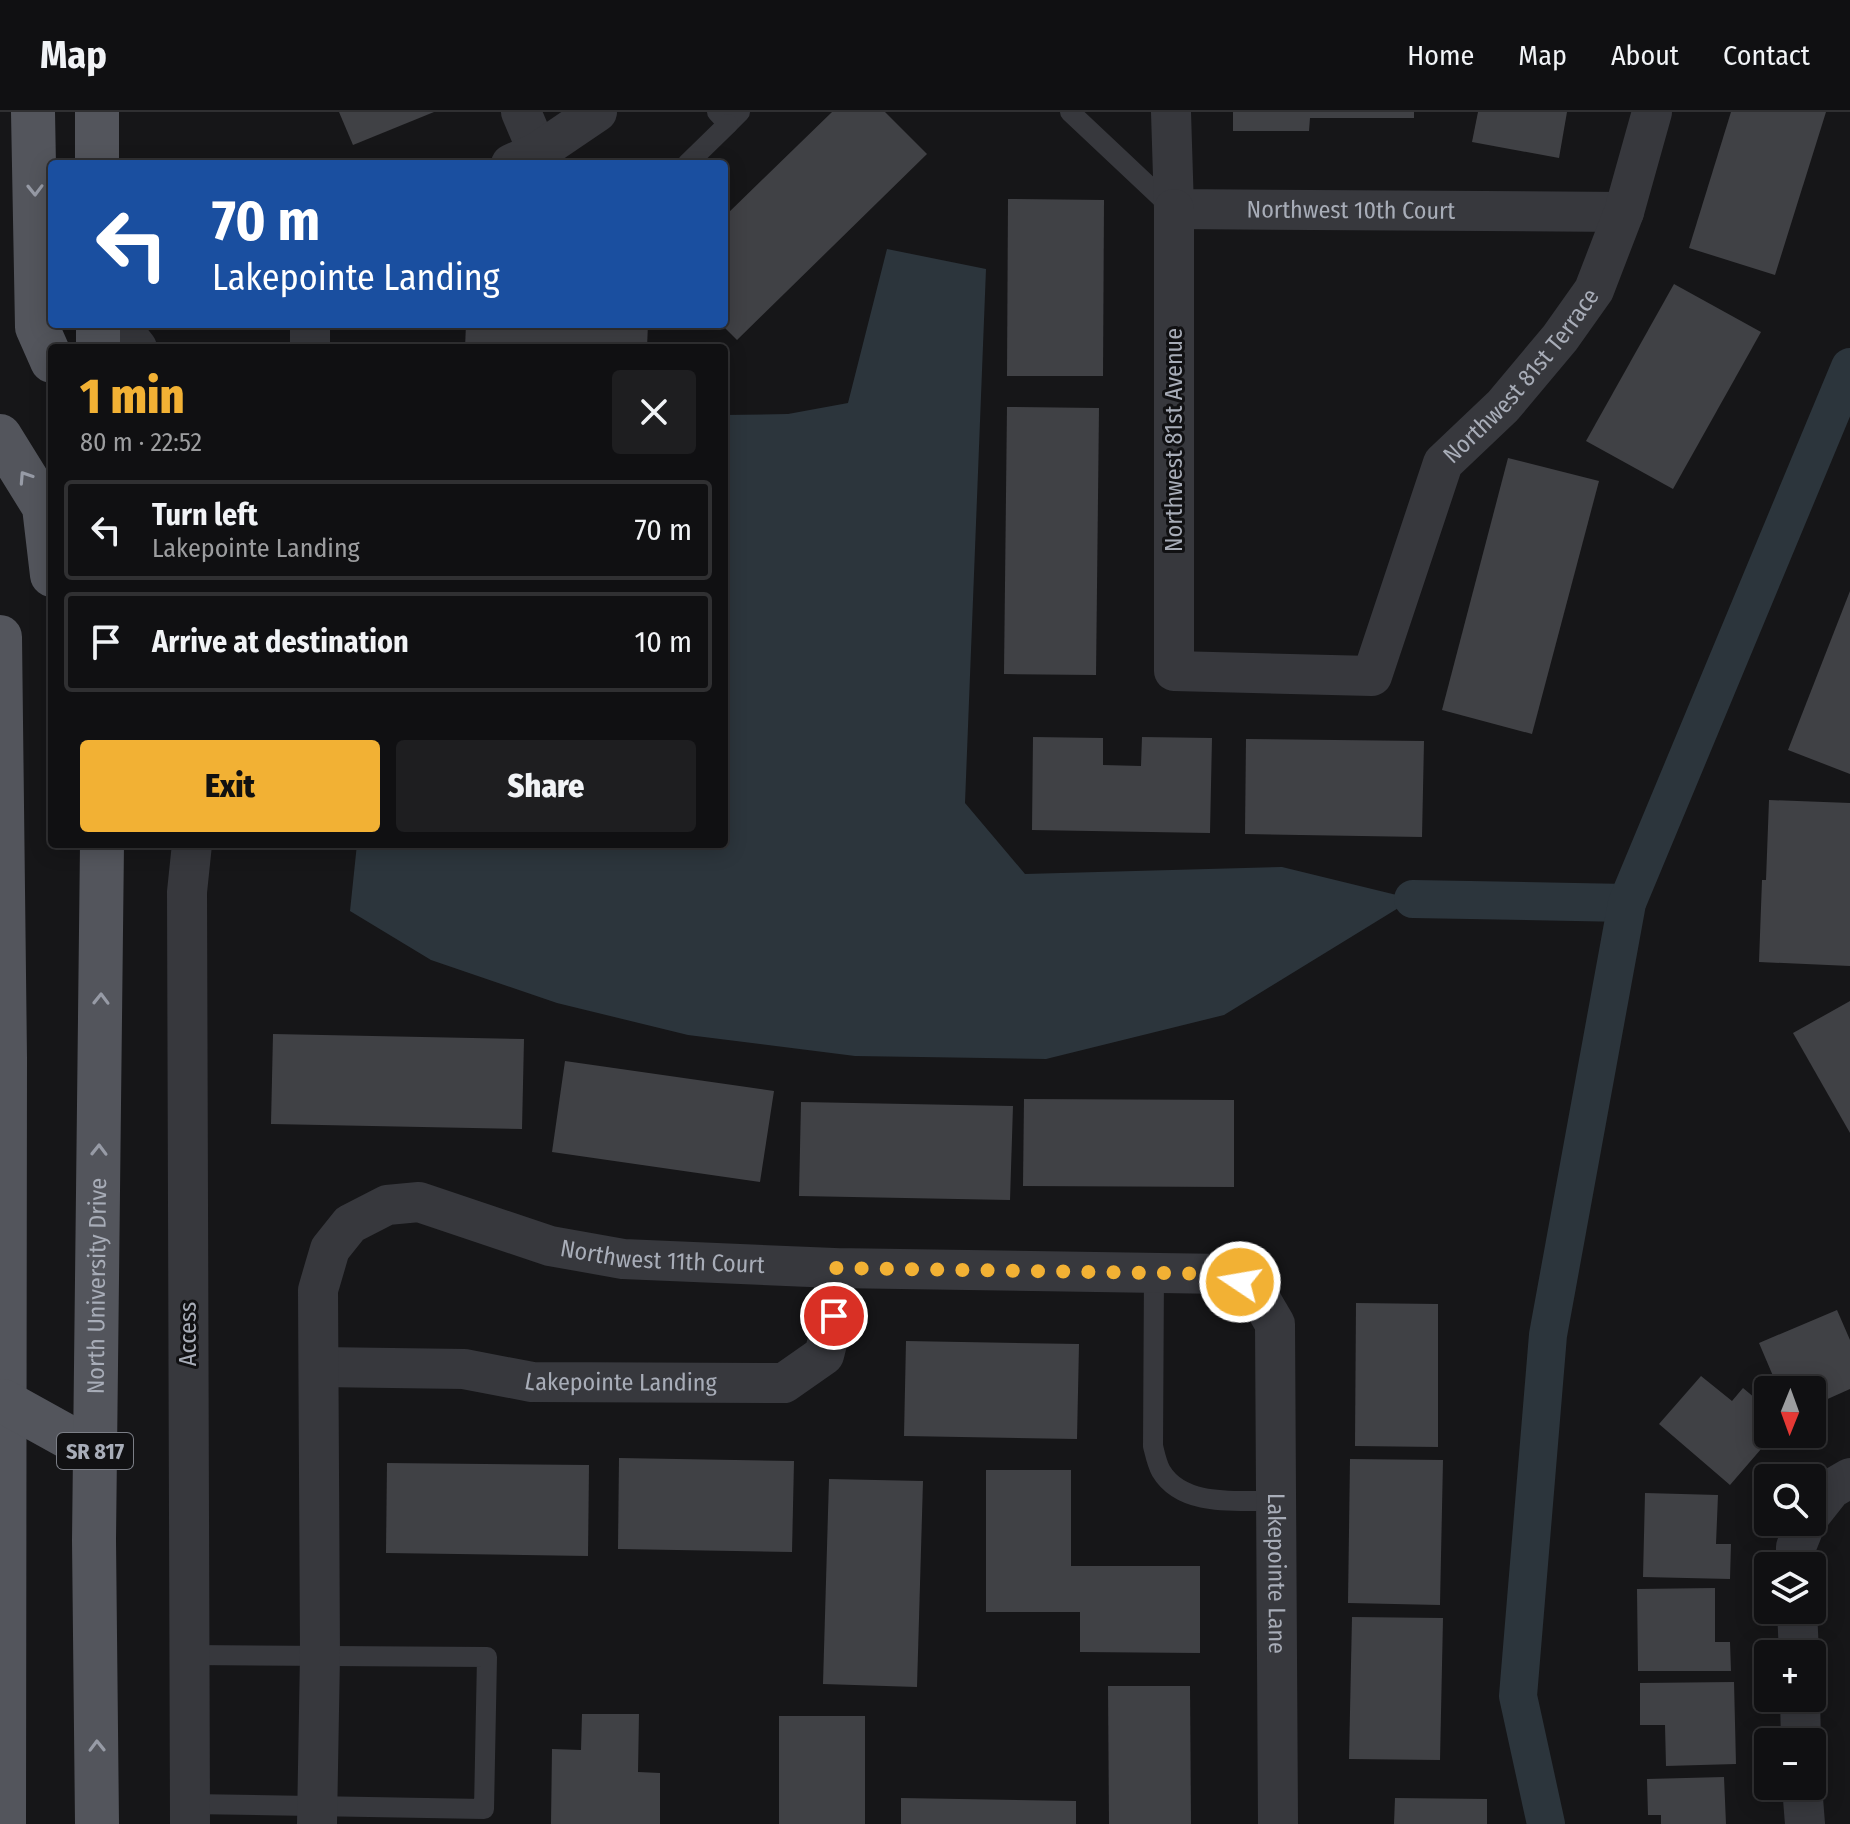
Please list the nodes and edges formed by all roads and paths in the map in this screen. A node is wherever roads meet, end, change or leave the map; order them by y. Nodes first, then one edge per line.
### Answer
1 (33, 112) edge
2 (97, 112) edge
3 (521, 112) edge
4 (597, 112) edge
5 (1070, 112) edge
6 (1171, 112) edge
7 (1652, 112) edge
8 (728, 116) edge
9 (97, 160) edge
10 (531, 160) edge
11 (690, 160) edge
12 (1174, 209) junction
13 (1624, 212) junction
14 (121, 328) edge
15 (134, 344) edge
16 (48, 352) edge
17 (0, 436) edge
18 (48, 541) edge
19 (0, 637) edge
20 (1174, 671) joint
21 (84, 848) edge
22 (102, 848) edge
23 (192, 848) edge
24 (103, 905) junction
25 (834, 1268) junction
26 (1154, 1273) junction
27 (1275, 1324) joint
28 (320, 1367) junction
29 (3, 1401) junction
30 (95, 1452) junction
31 (2, 1501) edge
32 (1275, 1501) junction
33 (189, 1655) junction
34 (320, 1655) junction
35 (1803, 1800) edge
36 (190, 1814) edge
37 (317, 1814) edge
38 (4, 1824) edge
39 (97, 1824) edge
40 (1278, 1824) edge
41 (1805, 1824) edge

1 -> 16 main road
2 - 9 main road
3 - 10 street
4 - 10 street
5 - 12 lane
6 - 12 street
7 - 13 street, Northwest 81st Terrace
8 - 11 lane
12 - 13 street, Northwest 10th Court
12 - 20 street, Northwest 81st Avenue
13 - 20 street, Northwest 81st Terrace
14 - 15 street
18 -> 17 main road
19 - 29 main road
21 - 24 main road
22 - 24 main road, North University Drive / SR 817
23 - 33 street, Access
30 -> 24 main road, North University Drive / SR 817
25 - 26 street, Northwest 11th Court
25 - 28 street, Lakepointe Landing
25 - 28 street, Northwest 11th Court
26 - 27 street, Northwest 11th Court
26 - 32 lane
27 - 32 street, Lakepointe Lane
28 - 34 street
29 - 30 main road
29 - 31 main road
39 -> 30 main road, North University Drive / SR 817
31 - 38 main road
32 - 40 street, Lakepointe Lane
33 - 34 lane
33 - 36 street, Access
34 - 37 street
34 - 37 lane
35 - 41 street
36 - 37 lane

